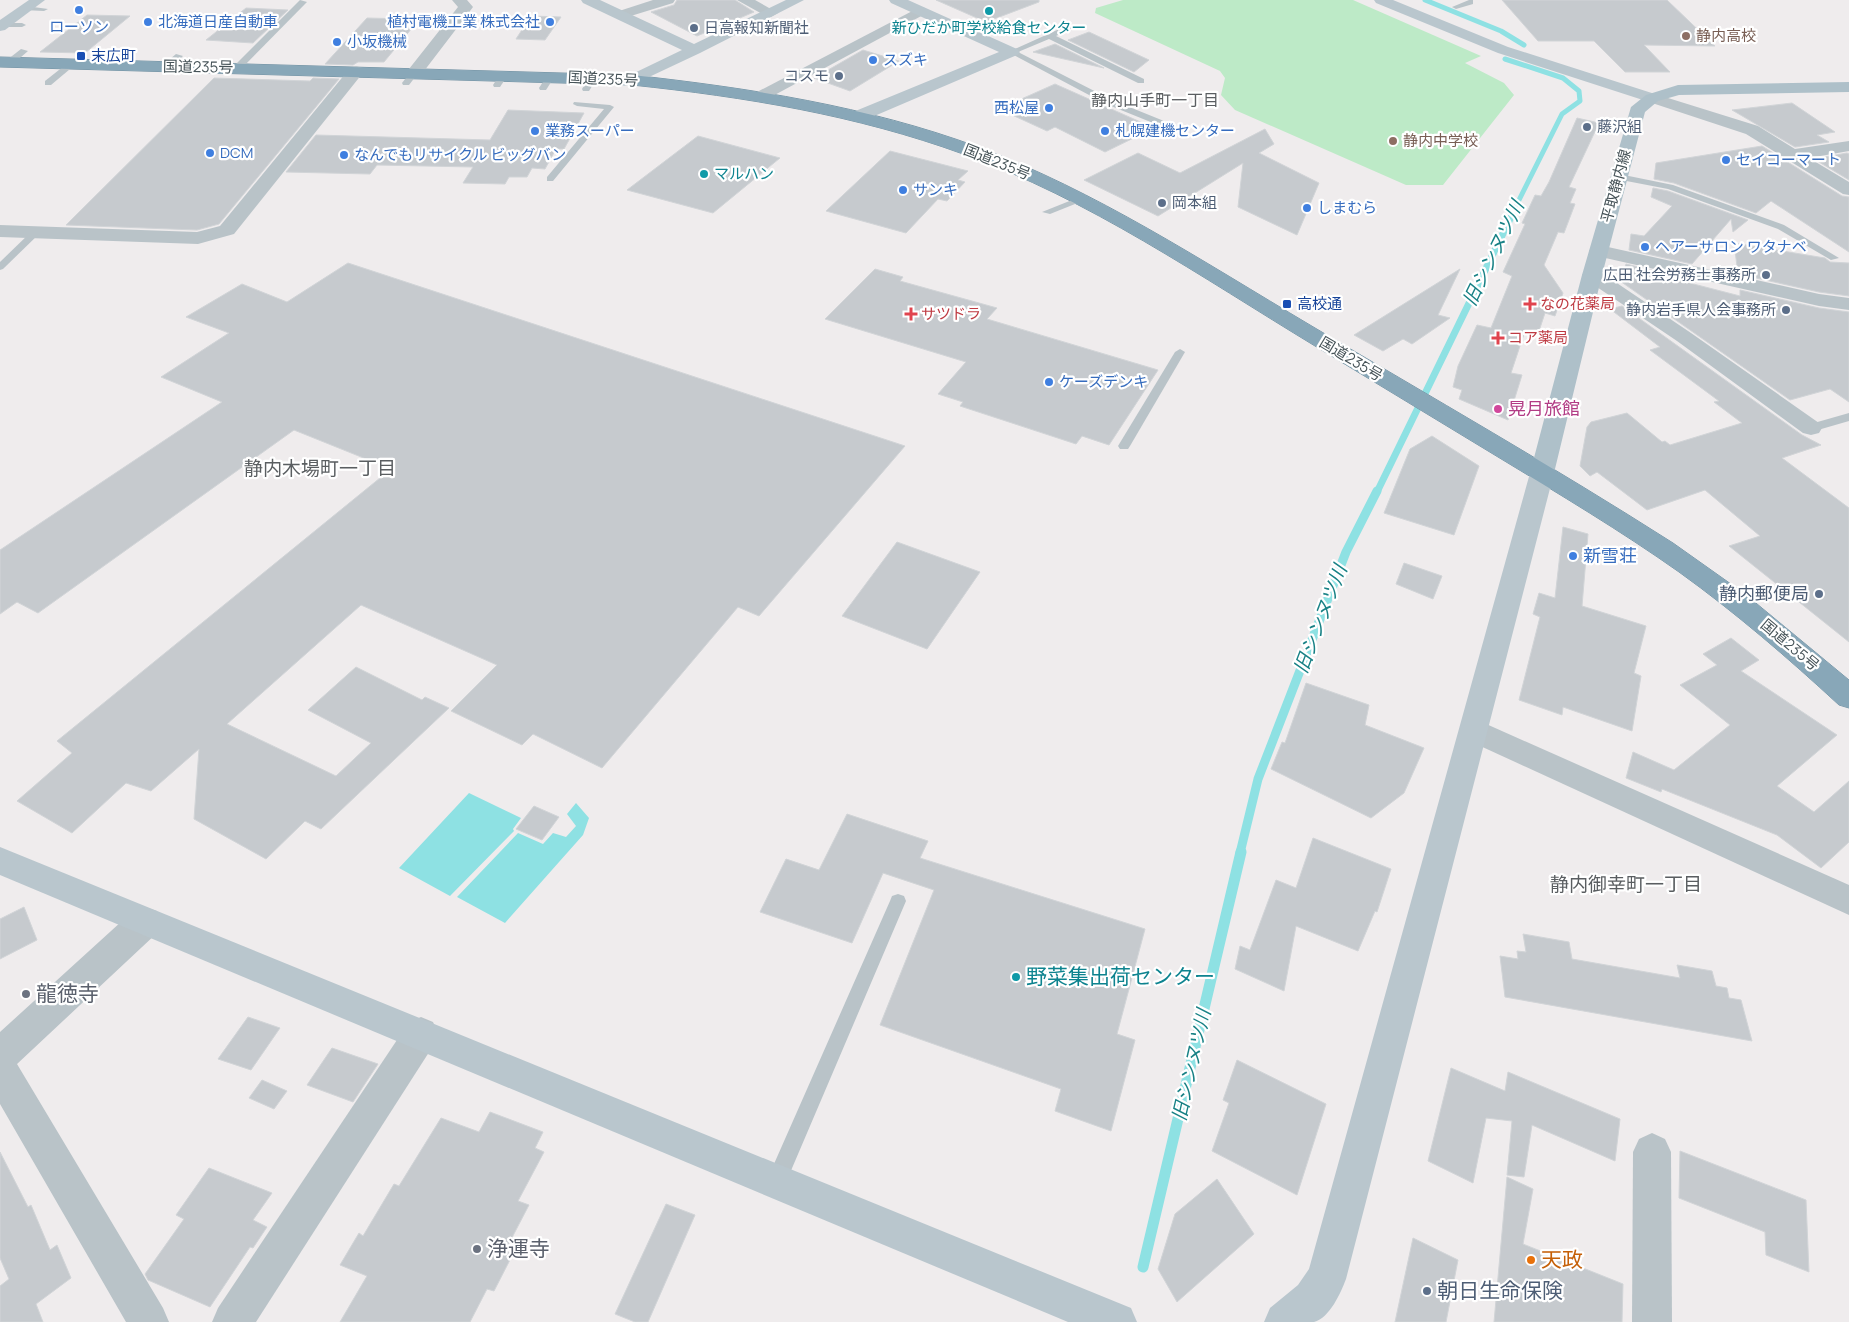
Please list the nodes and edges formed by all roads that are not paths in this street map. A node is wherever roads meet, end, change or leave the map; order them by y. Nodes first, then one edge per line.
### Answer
1 (459, 0) edge
2 (588, 0) edge
3 (668, 0) edge
4 (744, 0) edge
5 (797, 0) edge
6 (896, 0) edge
7 (1381, 0) edge
8 (303, 2) dead end
9 (1470, 2) dead end
10 (36, 6) edge
11 (1456, 7) dead end
12 (920, 11) junction
13 (771, 13) junction
14 (620, 15) junction
15 (8, 23) edge
16 (1069, 28) dead end
17 (1049, 36) junction
18 (695, 50) junction
19 (24, 52) dead end
20 (1012, 52) junction
21 (5, 62) edge
22 (72, 64) junction
23 (237, 68) junction
24 (356, 71) junction
25 (411, 78) junction
26 (632, 80) junction
27 (1140, 81) dead end
28 (48, 83) dead end
29 (1849, 87) edge
30 (763, 96) junction
31 (1652, 98) junction
32 (576, 104) dead end
33 (858, 116) junction
34 (1161, 123) dead end
35 (1849, 146) edge
36 (1793, 155) junction
37 (1619, 177) junction
38 (550, 179) dead end
39 (1849, 190) edge
40 (1080, 200) junction
41 (1047, 212) dead end
42 (0, 231) edge
43 (36, 232) junction
44 (1599, 251) junction
45 (1834, 258) dead end
46 (0, 267) edge
47 (1592, 275) junction
48 (1819, 300) junction
49 (1849, 304) edge
50 (1849, 319) edge
51 (1180, 352) dead end
52 (1849, 417) edge
53 (1811, 428) joint
54 (1124, 446) dead end
55 (1542, 473) junction
56 (1849, 697) edge
57 (1475, 731) junction
58 (0, 862) edge
59 (1849, 900) edge
60 (898, 901) dead end
61 (145, 922) junction
62 (421, 1034) junction
63 (0, 1056) edge
64 (0, 1070) edge
65 (1652, 1152) dead end
66 (777, 1180) junction
67 (150, 1322) edge
68 (232, 1322) edge
69 (1117, 1322) edge
70 (1284, 1322) edge
71 (1652, 1322) edge

1 - 25 street
2 - 14 street
3 - 14 street
4 - 13 street
5 - 13 street
6 - 12 street
7 - 31 street
8 - 23 lane
9 - 11 lane
10 - 15 street
12 - 20 street
12 - 30 street
13 - 18 street
14 - 18 street
16 - 17 lane
17 - 20 lane
17 - 27 lane
18 - 26 street
19 - 21 lane
20 - 33 street
20 - 34 lane
21 - 22 highway, 国道235号
22 - 23 highway, 国道235号
22 - 28 lane
23 - 24 highway, 国道235号
24 - 25 highway, 国道235号
24 - 43 street
25 - 26 highway, 国道235号
26 - 30 highway, 国道235号
29 - 31 main road, 平取静内線
30 - 33 highway, 国道235号
31 - 36 street
31 - 37 main road, 平取静内線
32 - 38 lane
33 - 40 highway, 国道235号
35 - 36 street
36 - 39 street
37 - 44 main road, 平取静内線
37 - 45 lane
40 - 41 lane
40 - 55 highway, 国道235号
42 - 43 street
43 - 46 lane
44 - 47 main road, 平取静内線
44 - 48 street
47 - 53 street
47 - 55 main road, 平取静内線
48 - 49 street
48 - 50 street
51 - 54 lane
52 - 53 lane
55 - 56 highway, 国道235号
55 - 57 street
57 - 59 street
57 - 70 street
58 - 61 street
60 - 66 lane
61 - 62 street
61 - 63 street
62 - 66 street
62 - 68 street
64 - 67 street
65 - 71 street
66 - 69 street

